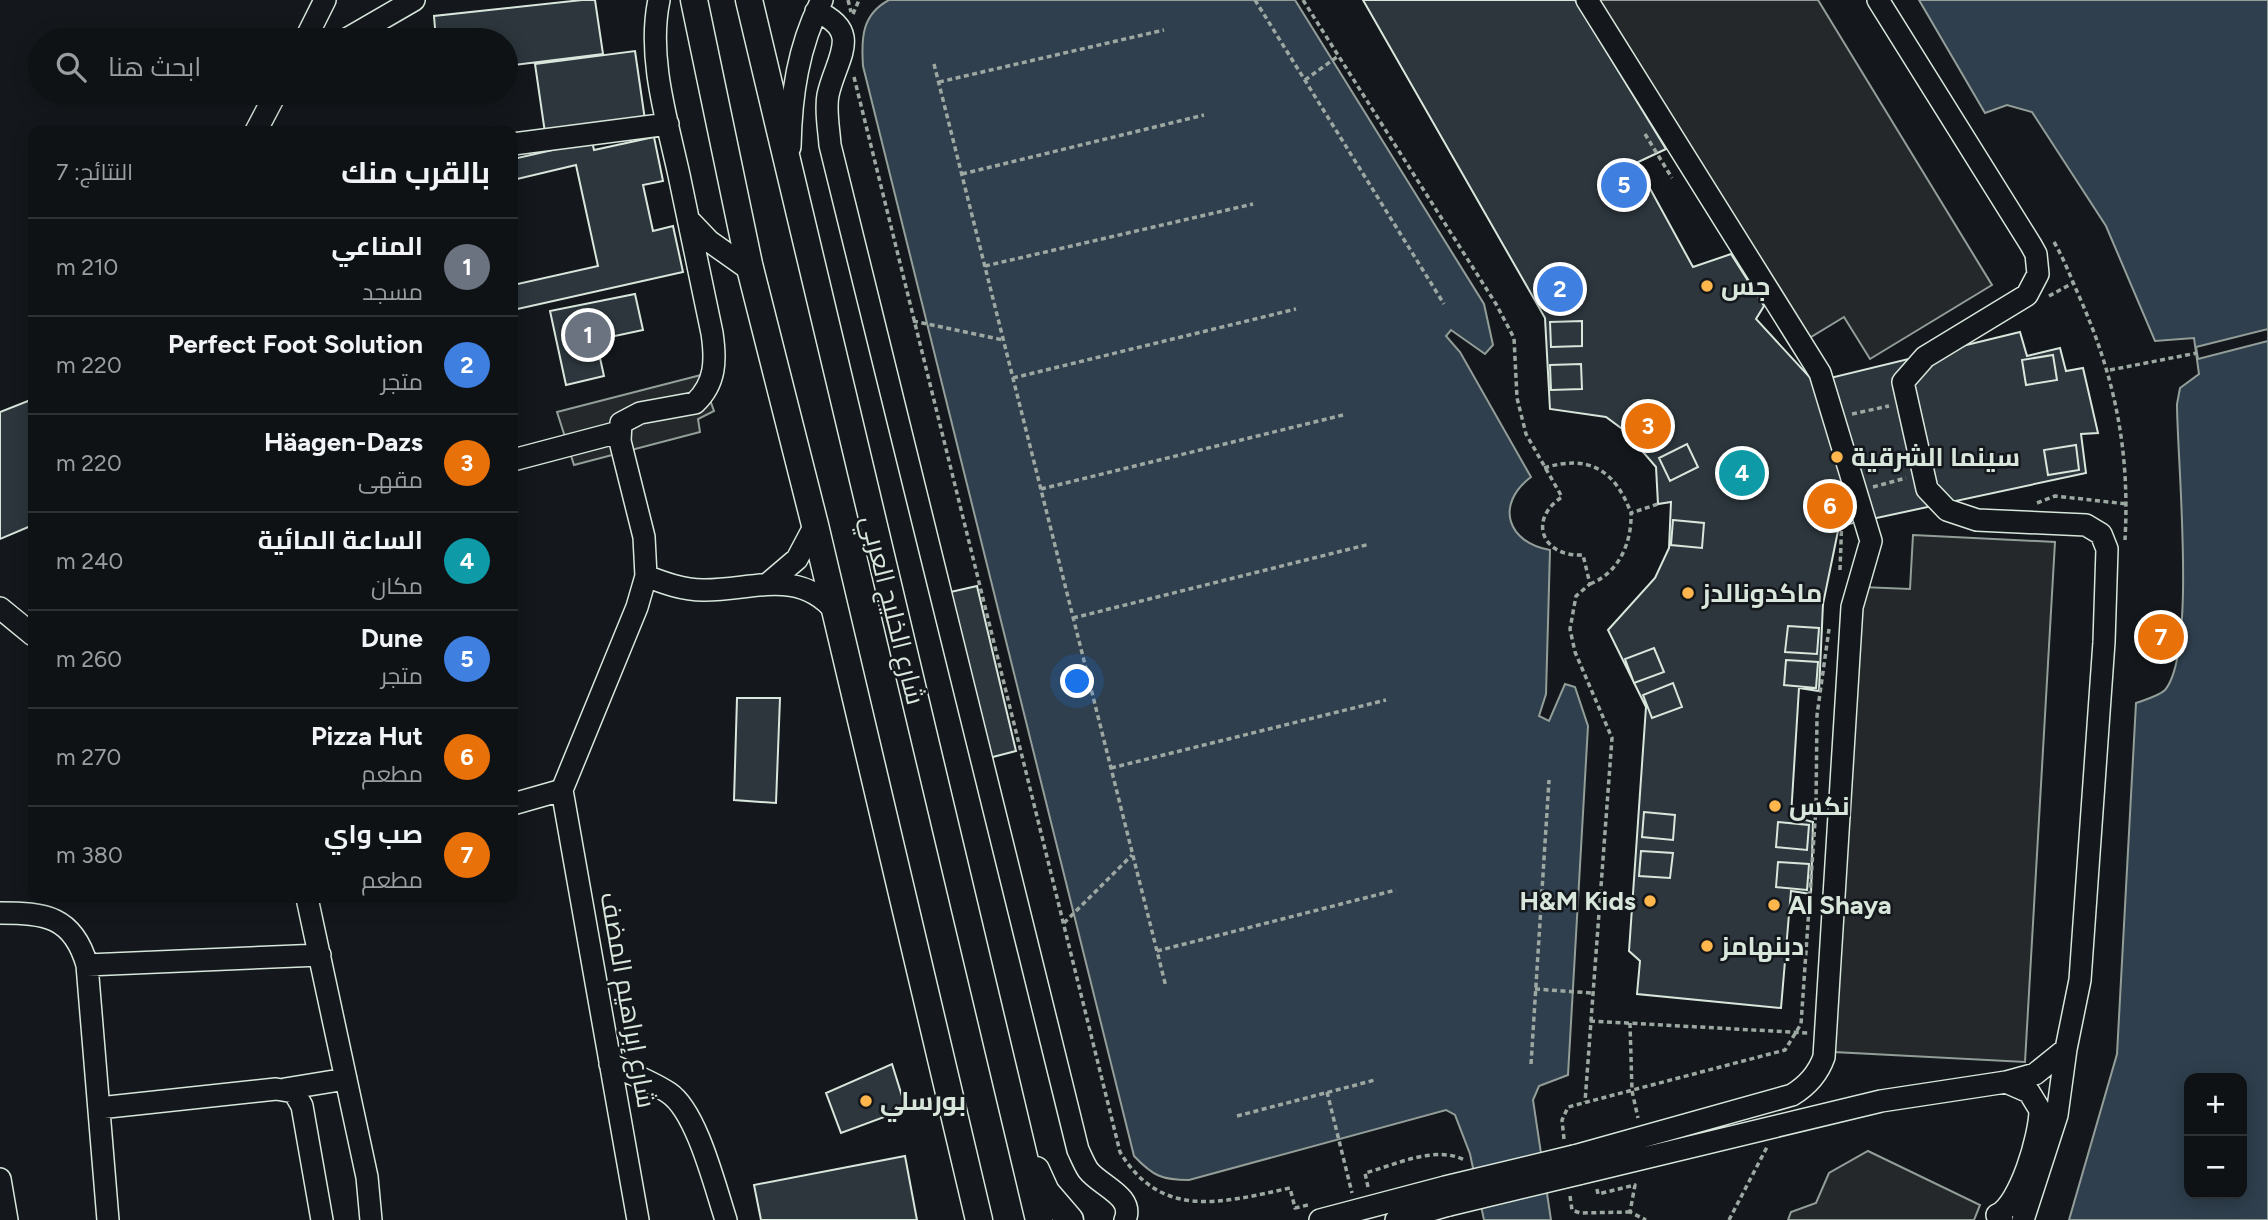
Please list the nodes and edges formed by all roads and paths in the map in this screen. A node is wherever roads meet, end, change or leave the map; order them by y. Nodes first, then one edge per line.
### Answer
1 (326, 0) edge
2 (414, 0) edge
3 (694, 0) edge
4 (749, 0) edge
5 (859, 0) edge
6 (1255, 0) edge
7 (1303, 0) edge
8 (1587, 0) edge
9 (1878, 0) edge
10 (657, 1) edge
11 (819, 6) edge
12 (851, 22) dead end
13 (311, 28) edge
14 (366, 28) edge
15 (1164, 30) dead end
16 (1337, 57) junction
17 (934, 64) dead end
18 (851, 65) dead end
19 (1305, 80) junction
20 (939, 82) junction
21 (270, 105) edge
22 (1204, 115) dead end
23 (668, 124) junction
24 (259, 126) edge
25 (1643, 130) dead end
26 (518, 143) edge
27 (962, 174) junction
28 (1679, 187) dead end
29 (792, 191) junction
30 (1253, 204) dead end
31 (688, 218) junction
32 (2053, 241) dead end
33 (985, 266) junction
34 (750, 270) junction
35 (1444, 304) dead end
36 (1296, 309) dead end
37 (913, 321) junction
38 (1004, 340) junction
39 (2197, 353) dead end
40 (2109, 370) junction
41 (1013, 378) junction
42 (1908, 402) junction
43 (1343, 415) dead end
44 (1833, 418) junction
45 (619, 432) junction
46 (518, 459) edge
47 (1544, 468) junction
48 (1924, 473) junction
49 (1041, 489) junction
50 (1856, 492) junction
51 (1658, 504) dead end
52 (1631, 513) junction
53 (815, 525) junction
54 (2125, 543) dead end
55 (1370, 544) dead end
56 (646, 576) junction
57 (1839, 578) dead end
58 (770, 582) junction
59 (1590, 584) junction
60 (0, 608) edge
61 (835, 611) junction
62 (1073, 618) junction
63 (1830, 622) dead end
64 (28, 631) edge
65 (1386, 700) dead end
66 (1111, 768) junction
67 (1549, 780) dead end
68 (562, 790) junction
69 (518, 803) edge
70 (1132, 854) junction
71 (1396, 890) dead end
72 (308, 903) edge
73 (45, 907) edge
74 (0, 913) edge
75 (1064, 923) junction
76 (1157, 951) junction
77 (320, 955) junction
78 (87, 965) junction
79 (1166, 987) dead end
80 (1535, 989) junction
81 (1592, 993) junction
82 (1590, 1021) junction
83 (1630, 1023) junction
84 (1797, 1033) junction
85 (1826, 1034) junction
86 (2066, 1049) junction
87 (610, 1063) junction
88 (1531, 1064) dead end
89 (346, 1079) junction
90 (1376, 1080) dead end
91 (2006, 1082) junction
92 (285, 1089) junction
93 (1327, 1091) junction
94 (1632, 1091) junction
95 (1585, 1102) junction
96 (99, 1108) junction
97 (1014, 1112) junction
98 (1564, 1112) dead end
99 (1237, 1116) dead end
100 (1639, 1123) dead end
101 (1778, 1126) junction
102 (1576, 1165) junction
103 (1473, 1170) dead end
104 (0, 1179) edge
105 (1598, 1194) dead end
106 (1353, 1195) junction
107 (1447, 1196) junction
108 (1341, 1198) dead end
109 (1319, 1211) edge
110 (976, 1212) edge
111 (1999, 1217) edge
112 (7, 1220) edge
113 (108, 1220) edge
114 (322, 1220) edge
115 (371, 1220) edge
116 (638, 1220) edge
117 (726, 1220) edge
118 (1039, 1220) edge
119 (1070, 1220) edge
120 (1125, 1220) edge
121 (1396, 1220) edge
122 (1647, 1220) edge
123 (1729, 1220) edge
124 (2023, 1220) edge

1 - 13 street
2 - 14 street
3 - 34 main road
4 - 29 main road, شارع الخليج العربي
5 - 12 path
6 - 19 path
7 - 16 path
8 - 44 street
9 - 42 street
10 - 23 street
11 - 29 street
11 - 120 street
15 - 20 path
16 - 19 path
16 - 47 path
17 - 20 path
18 - 37 path
19 - 35 path
20 - 27 path
21 - 24 street
22 - 27 path
23 - 26 street
23 - 31 street
25 - 28 path
27 - 33 path
29 - 97 main road, شارع الخليج العربي
30 - 33 path
31 - 34 street
31 - 45 street
32 - 40 path
33 - 38 path
34 - 53 main road
36 - 41 path
37 - 38 path
37 - 75 path
38 - 41 path
39 - 40 path
40 - 54 path
41 - 49 path
42 - 44 path
42 - 48 street
43 - 49 path
44 - 50 street
45 - 46 street
45 - 56 street
47 - 52 path
47 - 59 path
48 - 50 path
48 - 86 street
49 - 62 path
50 - 57 path
50 - 85 street
51 - 52 path
52 - 59 path
53 - 58 street
53 - 61 main road
55 - 62 path
56 - 58 street
56 - 68 street
58 - 61 street
59 - 81 path
60 - 64 street
61 - 110 main road
62 - 66 path
63 - 84 path
65 - 66 path
66 - 70 path
67 - 80 path
68 - 69 street
68 - 87 street, شارع إبراهيم المضف
70 - 75 path
70 - 76 path
71 - 76 path
72 - 77 street
73 - 74 street
73 - 78 street
75 - 109 path
76 - 79 path
77 - 78 street
77 - 89 street
78 - 96 street
80 - 81 path
80 - 88 path
81 - 82 path
82 - 83 path
82 - 95 path
83 - 84 path
83 - 94 path
84 - 85 path
84 - 94 path
85 - 102 street
86 - 91 street
86 - 124 street
87 - 116 street, شارع إبراهيم المضف
87 - 117 street
89 - 92 street
89 - 115 street
90 - 93 path
91 - 101 street
91 - 111 street
92 - 96 street
92 - 114 street
93 - 99 path
93 - 106 path
94 - 95 path
94 - 100 path
95 - 98 path
96 - 113 street
97 - 118 main road, شارع الخليج العربي
97 - 119 main road
101 - 102 street
101 - 123 path
102 - 107 street, bridge
103 - 106 path
104 - 112 street
105 - 122 path
106 - 108 path
107 - 109 street
107 - 121 street

